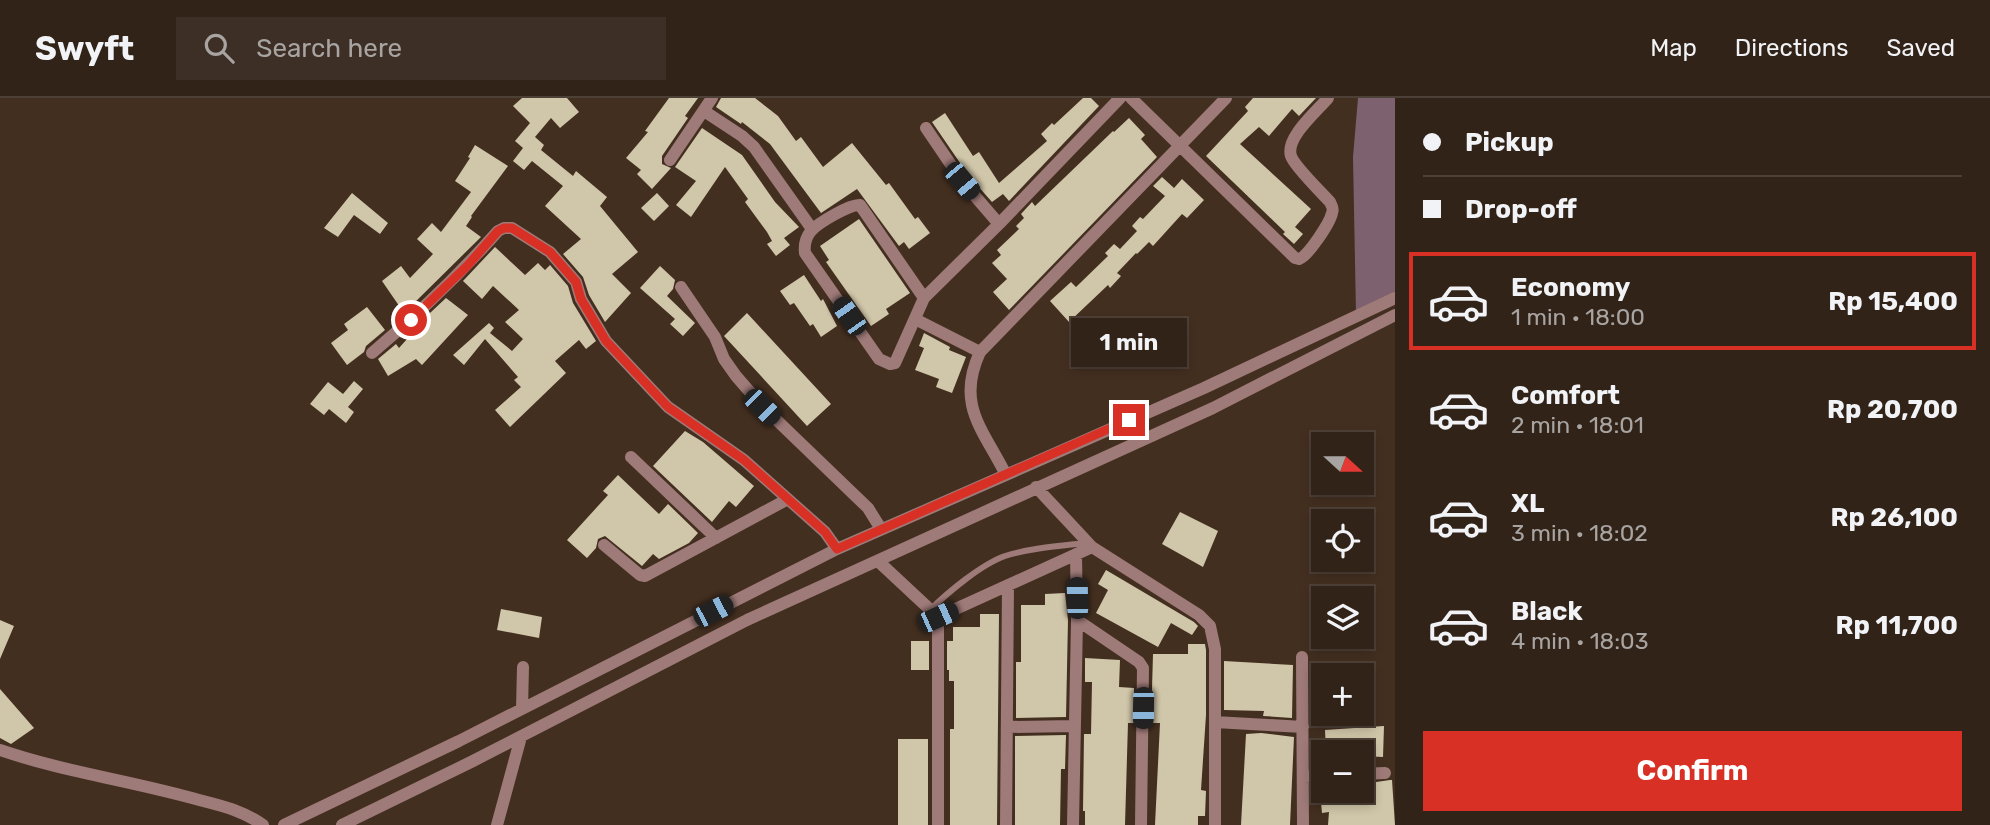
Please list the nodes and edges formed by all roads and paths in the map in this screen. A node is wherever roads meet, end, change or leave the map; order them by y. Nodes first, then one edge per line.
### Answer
1 (712, 98) edge
2 (1120, 98) edge
3 (1131, 98) edge
4 (1226, 98) edge
5 (1328, 98) edge
6 (704, 111) junction
7 (926, 128) dead end
8 (1179, 146) junction
9 (670, 160) dead end
10 (999, 224) junction
11 (812, 229) junction
12 (681, 287) dead end
13 (924, 298) junction
14 (1394, 299) edge
15 (1395, 315) edge
16 (915, 319) junction
17 (981, 352) junction
18 (372, 353) dead end
19 (1203, 388) junction
20 (1213, 408) junction
21 (631, 457) dead end
22 (1005, 473) junction
23 (1037, 487) junction
24 (788, 499) junction
25 (881, 529) junction
26 (716, 538) junction
27 (604, 545) dead end
28 (1090, 545) junction
29 (837, 549) junction
30 (1076, 554) junction
31 (879, 562) junction
32 (1008, 585) junction
33 (737, 598) junction
34 (934, 613) junction
35 (747, 620) junction
36 (1077, 620) junction
37 (1301, 657) dead end
38 (523, 667) dead end
39 (522, 709) junction
40 (1215, 722) junction
41 (1074, 726) junction
42 (1008, 727) junction
43 (1303, 727) junction
44 (521, 737) junction
45 (0, 750) edge
46 (1374, 773) edge
47 (1385, 773) dead end
48 (1304, 777) junction
49 (1311, 777) edge
50 (264, 825) edge
51 (284, 825) edge
52 (342, 825) edge
53 (497, 825) edge
54 (938, 825) edge
55 (1006, 825) edge
56 (1073, 825) edge
57 (1141, 825) edge
58 (1215, 825) edge
59 (1303, 825) edge

1 - 6 street
2 - 10 street
3 - 8 street
4 - 8 street
5 - 8 street
6 - 9 street
6 - 11 street
7 - 10 street
8 - 17 street
10 - 13 street
11 - 13 street
11 - 16 street
12 - 25 street
13 - 16 street
14 - 19 street
15 - 20 street
16 - 17 street
17 - 22 street
18 - 24 street
19 - 20 street
19 - 22 street
20 - 23 street
21 - 26 street
22 - 25 street
23 - 28 street
23 - 31 street
24 - 26 street
24 - 29 street
25 - 29 street
26 - 27 street
28 - 30 street
28 - 34 lane
28 - 40 street
29 - 33 street
30 - 32 street
30 - 36 street
31 - 34 street
31 - 35 street
32 - 34 street
32 - 42 street
33 - 35 street
33 - 39 street
34 - 54 street
35 - 44 street
36 - 41 street
36 - 57 street
37 - 43 street
38 - 39 street
39 - 51 street
40 - 43 street
40 - 58 street
41 - 42 street
41 - 56 street
42 - 55 street
43 - 48 street
44 - 52 street
44 - 53 street
45 - 50 street
46 - 47 street
48 - 49 street
48 - 59 street

